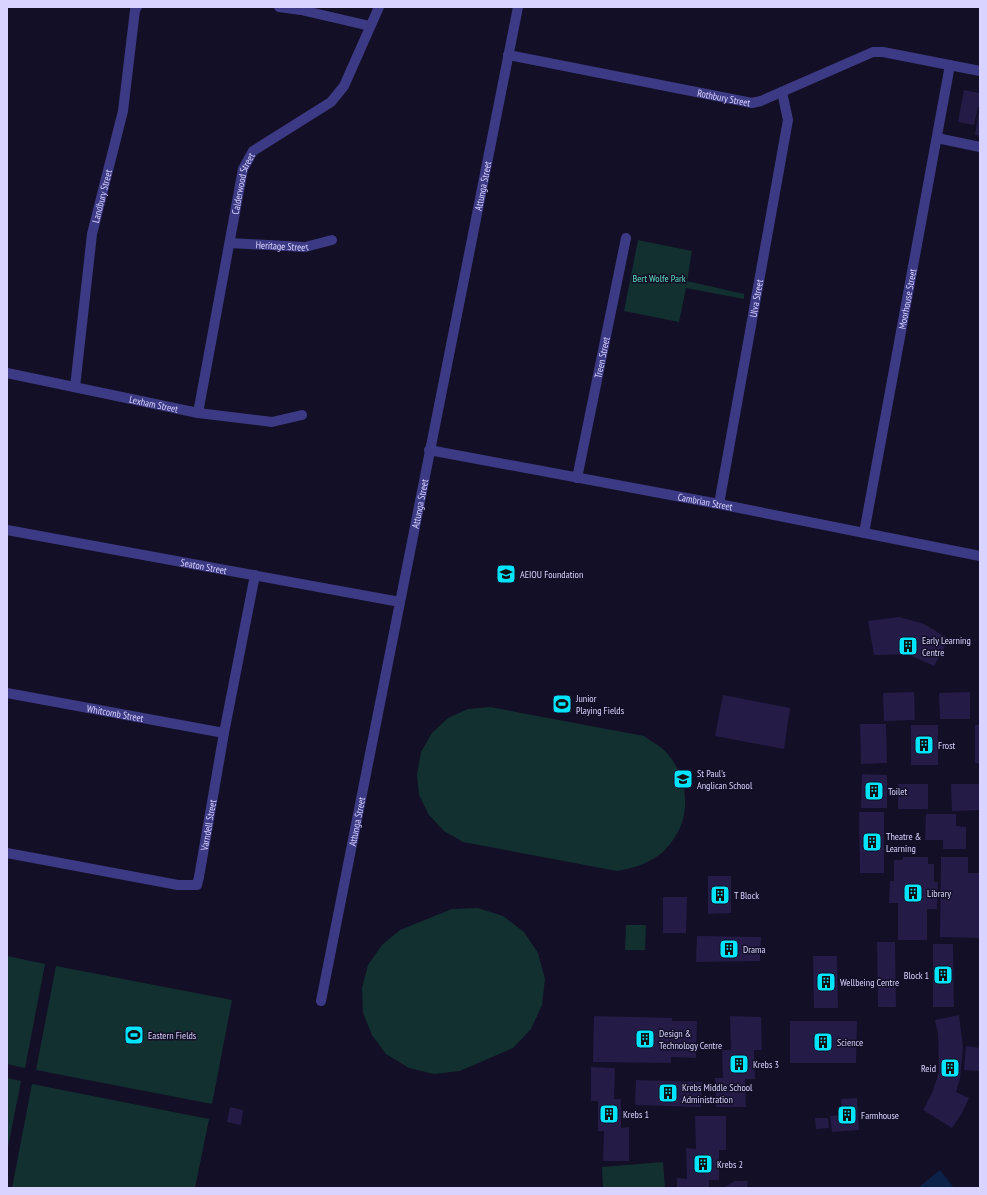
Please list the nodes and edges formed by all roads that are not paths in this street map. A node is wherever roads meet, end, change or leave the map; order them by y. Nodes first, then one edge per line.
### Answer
1 (137, 7) edge
2 (279, 7) edge
3 (379, 7) edge
4 (518, 7) edge
5 (370, 26) junction
6 (508, 55) junction
7 (950, 65) junction
8 (980, 71) edge
9 (782, 92) junction
10 (937, 138) junction
11 (980, 147) edge
12 (626, 238) dead end
13 (332, 240) dead end
14 (230, 243) junction
15 (7, 373) edge
16 (75, 387) junction
17 (198, 413) junction
18 (302, 415) dead end
19 (429, 450) junction
20 (577, 478) junction
21 (719, 504) junction
22 (7, 530) edge
23 (864, 533) junction
24 (980, 556) edge
25 (255, 575) junction
26 (400, 602) junction
27 (7, 693) edge
28 (224, 733) junction
29 (7, 853) edge
30 (321, 1001) dead end

1 - 16 street, Landbury Street
2 - 5 street
3 - 5 street, Calderwood Street
4 - 6 street, Attunga Street
5 - 14 street, Calderwood Street
6 - 9 street, Rothbury Street
6 - 19 street, Attunga Street
7 - 8 street, Rothbury Street
7 - 9 street, Rothbury Street
7 - 10 street, Moorhouse Street
9 - 21 street, Ulva Street
10 - 11 street
10 - 23 street, Moorhouse Street
12 - 20 street, Treen Street
13 - 14 street, Heritage Street
14 - 17 street, Calderwood Street
15 - 16 street, Lexham Street
16 - 17 street, Lexham Street
17 - 18 street, Lexham Street
19 - 20 street, Cambrian Street
19 - 26 street, Attunga Street
20 - 21 street, Cambrian Street
21 - 23 street, Cambrian Street
22 - 25 street, Seaton Street
23 - 24 street, Cambrian Street
25 - 26 street, Seaton Street
25 - 28 street, Varndell Street
26 - 30 street, Attunga Street
27 - 28 street, Whitcomb Street
28 - 29 street, Varndell Street

